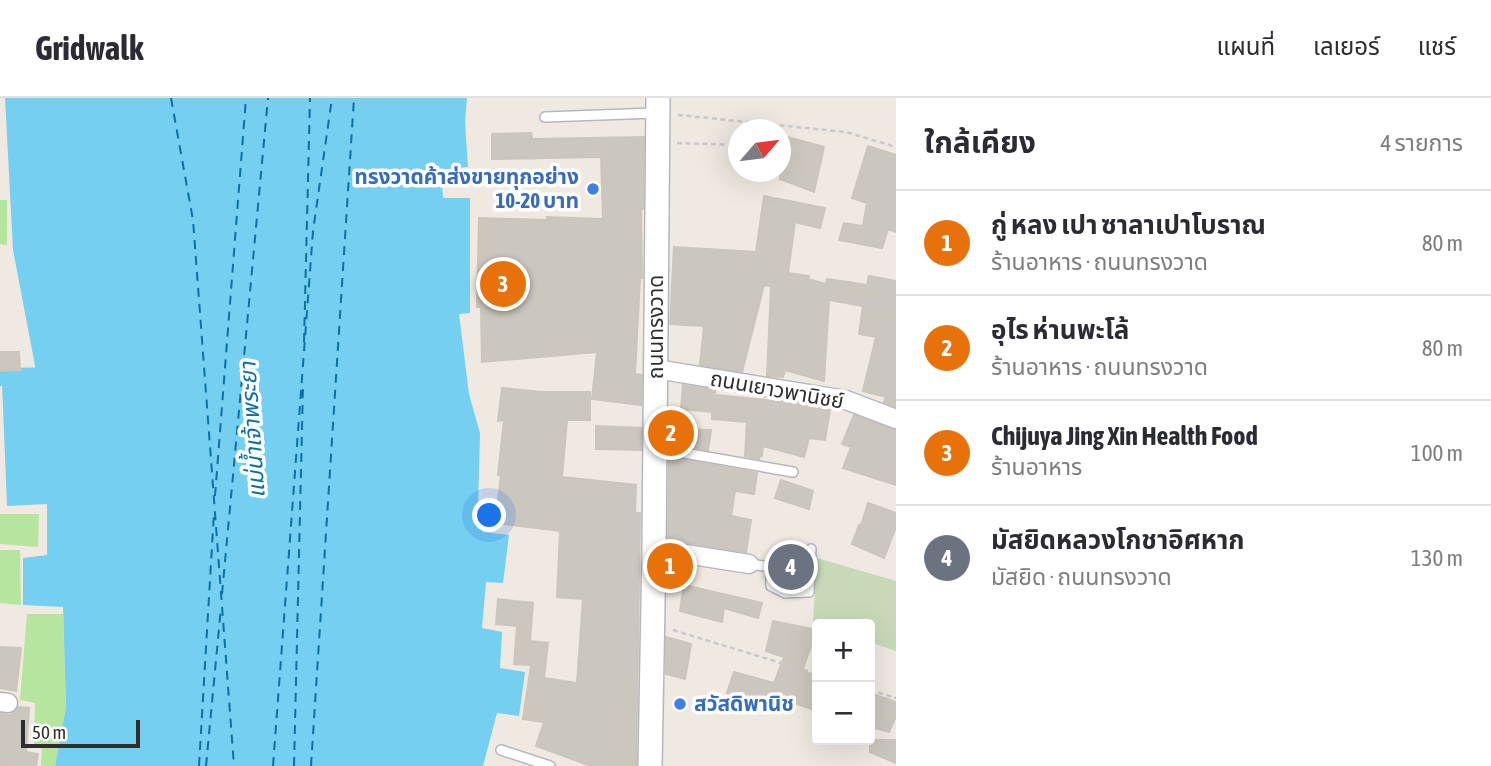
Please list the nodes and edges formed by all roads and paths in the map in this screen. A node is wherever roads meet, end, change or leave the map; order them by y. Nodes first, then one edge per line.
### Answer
1 (657, 105) edge
2 (545, 117) dead end
3 (657, 143) junction
4 (728, 145) edge
5 (896, 147) edge
6 (849, 299) dead end
7 (896, 308) edge
8 (656, 369) junction
9 (896, 419) edge
10 (654, 447) junction
11 (793, 472) dead end
12 (654, 549) junction
13 (811, 549) dead end
14 (749, 564) joint
15 (653, 624) junction
16 (812, 672) edge
17 (875, 692) edge
18 (896, 698) edge
19 (501, 750) dead end
20 (550, 766) edge
21 (650, 766) edge

1 - 2 lane
1 - 3 street, ถนนทรงวาด
1 - 5 path
3 - 4 path
3 - 8 street, ถนนทรงวาด
6 - 7 path
8 - 9 street, ถนนเยาวพานิชย์
8 - 10 street, ถนนทรงวาด
10 - 11 lane
10 - 12 street, ถนนทรงวาด
12 - 14 street
12 - 15 street, ถนนทรงวาด
13 - 14 lane
15 - 16 path
15 - 21 street, ถนนทรงวาด
17 - 18 path
19 - 20 lane

